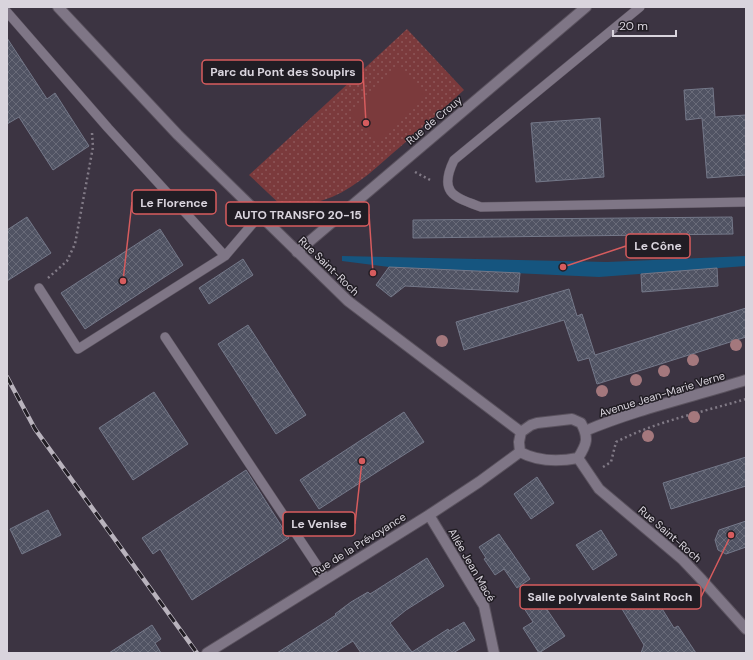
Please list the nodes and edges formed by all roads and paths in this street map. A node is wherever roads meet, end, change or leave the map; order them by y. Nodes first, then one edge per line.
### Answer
1 (58, 7) edge
2 (586, 7) edge
3 (640, 7) edge
4 (7, 12) edge
5 (89, 106) junction
6 (401, 164) junction
7 (449, 190) junction
8 (746, 202) edge
9 (260, 215) junction
10 (298, 252) junction
11 (225, 256) junction
12 (39, 288) joint
13 (166, 337) dead end
14 (746, 380) edge
15 (746, 399) edge
16 (585, 431) junction
17 (521, 432) junction
18 (520, 452) junction
19 (578, 458) junction
20 (587, 472) junction
21 (429, 515) junction
22 (326, 579) junction
23 (746, 629) edge
24 (207, 653) edge
25 (494, 653) edge

1 - 9 street, Rue Saint-Roch
2 - 6 street, Rue de Crouy
3 - 7 lane
4 - 5 lane
5 - 11 lane
5 - 12 path
6 - 7 path
6 - 10 street, Rue de Crouy
7 - 8 lane
9 - 10 street, Rue Saint-Roch
9 - 11 lane
10 - 17 street, Rue Saint-Roch
11 - 12 lane
13 - 22 lane
14 - 16 street, Avenue Jean-Marie Verne
15 - 20 path
16 - 17 street
16 - 19 street
17 - 18 street
18 - 19 street
18 - 21 street, Rue de la Prévoyance
19 - 20 street, Rue Saint-Roch
20 - 23 street, Rue Saint-Roch
21 - 22 street, Rue de la Prévoyance
21 - 25 street, Allée Jean Macé
22 - 24 street, Rue de la Prévoyance

